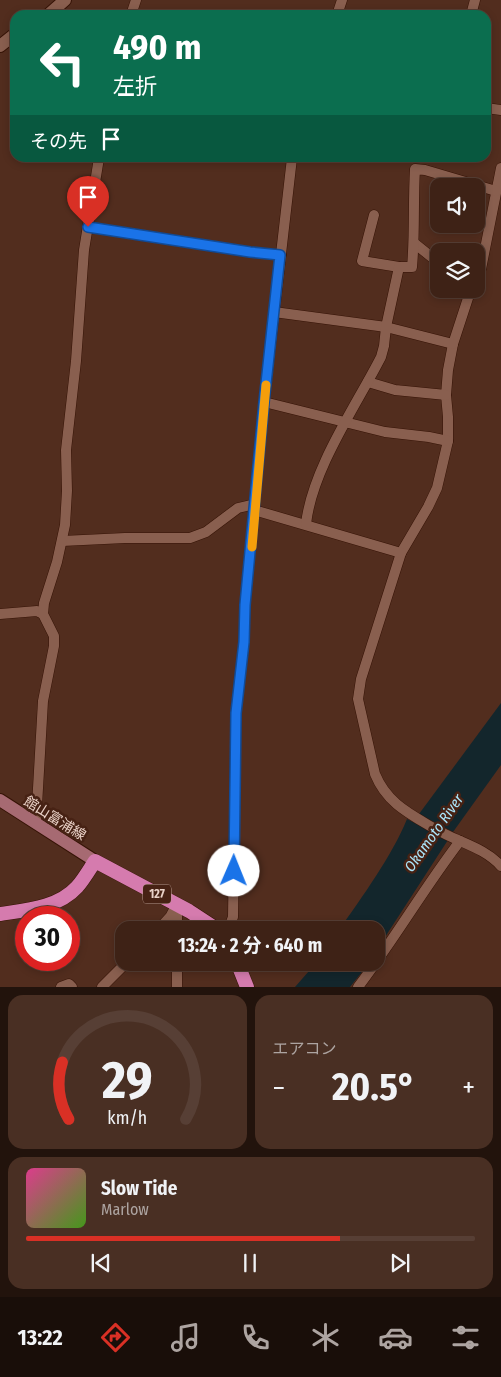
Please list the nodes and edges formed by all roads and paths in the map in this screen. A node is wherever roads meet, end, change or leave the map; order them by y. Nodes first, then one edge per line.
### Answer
1 (65, 0) edge
2 (54, 10) edge
3 (10, 38) edge
4 (0, 46) edge
5 (99, 162) edge
6 (292, 162) edge
7 (501, 168) edge
8 (496, 191) junction
9 (374, 215) dead end
10 (88, 227) junction
11 (414, 243) junction
12 (485, 249) edge
13 (280, 255) junction
14 (430, 255) edge
15 (399, 267) junction
16 (468, 298) edge
17 (274, 312) junction
18 (386, 326) junction
19 (453, 344) junction
20 (368, 382) junction
21 (446, 395) junction
22 (264, 402) junction
23 (346, 422) junction
24 (448, 441) junction
25 (255, 507) junction
26 (306, 524) junction
27 (62, 541) junction
28 (401, 553) junction
29 (0, 614) edge
30 (43, 614) junction
31 (0, 800) edge
32 (36, 823) junction
33 (457, 840) junction
34 (95, 861) junction
35 (501, 866) edge
36 (177, 904) junction
37 (0, 914) edge
38 (166, 921) edge
39 (177, 921) edge
40 (206, 921) edge
41 (231, 921) edge
42 (118, 971) edge
43 (177, 971) edge
44 (241, 971) edge
45 (61, 987) edge
46 (72, 987) edge
47 (102, 987) edge
48 (177, 987) edge
49 (247, 987) edge
50 (358, 987) edge

1 - 2 street
3 - 4 street
5 - 10 street
6 - 13 street
7 - 8 street
8 - 11 street
8 - 12 street
9 - 15 street
10 - 13 street
10 - 27 street
11 - 14 street
11 - 15 street
13 - 17 street
15 - 18 street
16 - 19 street
17 - 18 street
17 - 22 street
18 - 19 street
18 - 20 street
19 - 21 street
20 - 21 street
20 - 23 street
21 - 24 street
22 - 23 street
22 - 25 street
23 - 24 street
23 - 26 street
24 - 28 street
25 - 26 street
25 - 27 street
25 - 41 street
26 - 28 street
27 - 30 street
28 - 33 street
29 - 30 street
30 - 32 street
31 - 32 main road, 館山富浦線
32 - 34 main road, 館山富浦線
33 - 35 street
33 - 50 street
34 - 36 highway, 127
34 - 37 highway
36 - 38 street
36 - 39 street
36 - 40 highway, 127
42 - 47 street
43 - 48 street
44 - 49 highway
45 - 46 street

